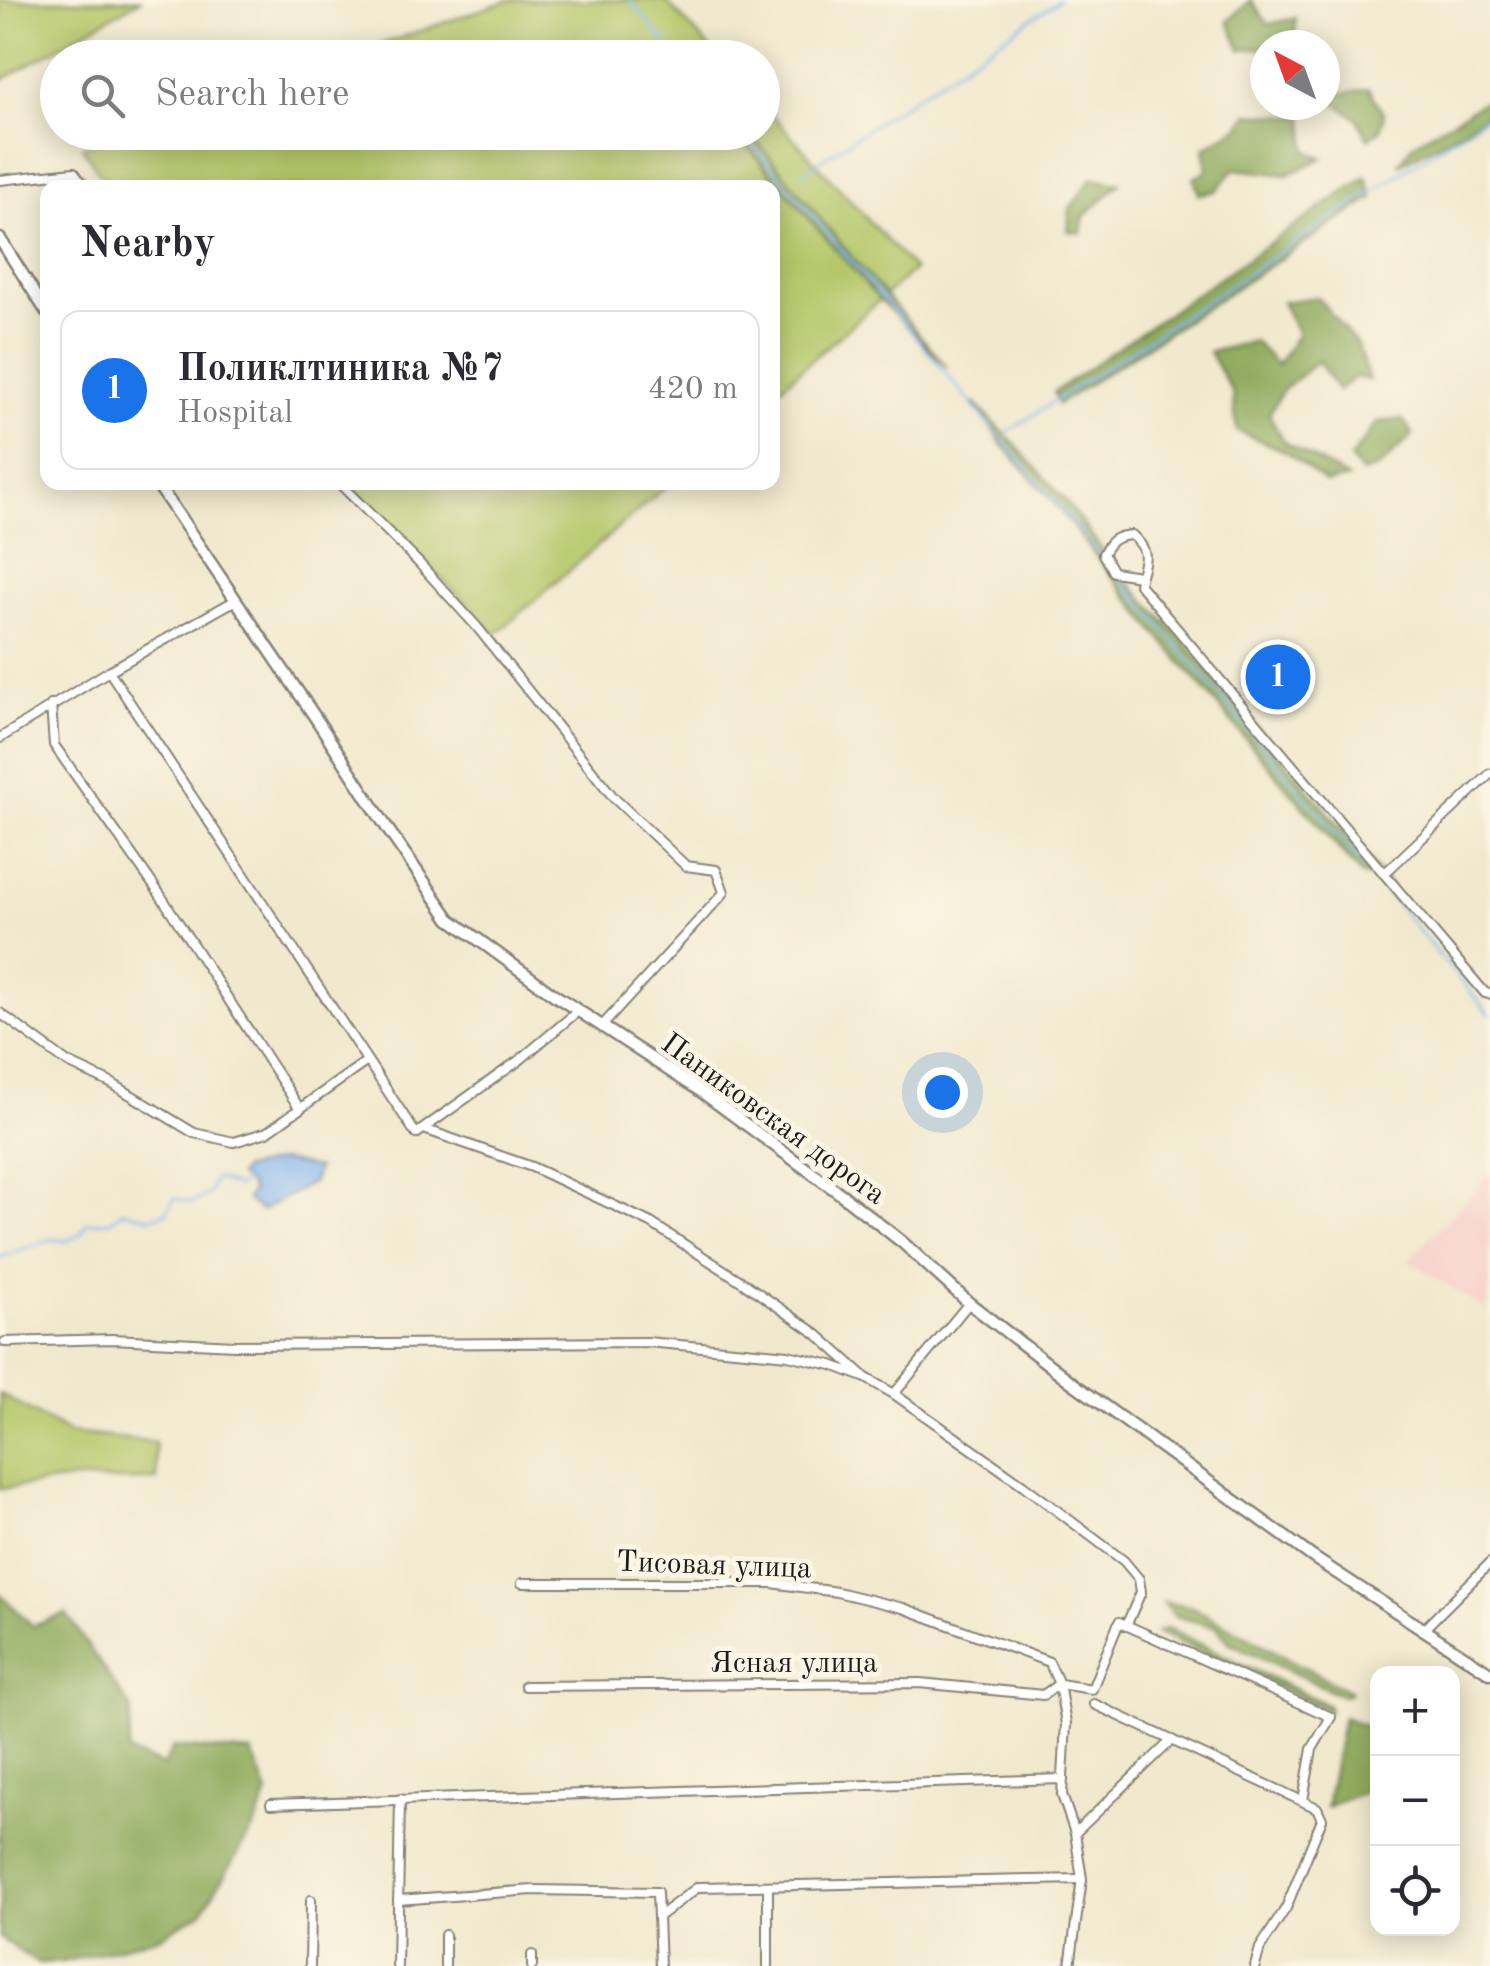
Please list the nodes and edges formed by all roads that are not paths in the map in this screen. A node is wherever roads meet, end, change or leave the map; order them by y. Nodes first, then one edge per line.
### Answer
1 (0, 180) edge
2 (80, 180) edge
3 (0, 239) edge
4 (40, 302) edge
5 (161, 490) edge
6 (346, 490) edge
7 (1140, 576) junction
8 (236, 600) junction
9 (109, 671) junction
10 (51, 706) junction
11 (0, 738) edge
12 (1490, 774) edge
13 (1384, 874) junction
14 (1490, 994) edge
15 (578, 1011) junction
16 (0, 1014) edge
17 (602, 1026) junction
18 (368, 1062) junction
19 (300, 1108) junction
20 (424, 1128) junction
21 (969, 1302) junction
22 (5, 1342) dead end
23 (866, 1378) junction
24 (894, 1394) junction
25 (1490, 1563) edge
26 (522, 1582) dead end
27 (1126, 1626) junction
28 (1423, 1630) junction
29 (1490, 1673) edge
30 (1059, 1684) junction
31 (525, 1686) dead end
32 (1094, 1704) dead end
33 (1172, 1740) junction
34 (1064, 1779) junction
35 (400, 1799) junction
36 (1303, 1800) junction
37 (271, 1804) dead end
38 (1076, 1832) junction
39 (1082, 1879) junction
40 (768, 1886) junction
41 (311, 1900) dead end
42 (398, 1900) junction
43 (659, 1916) junction
44 (446, 1935) dead end
45 (532, 1956) dead end
46 (310, 1966) edge
47 (397, 1966) edge
48 (445, 1966) edge
49 (532, 1966) edge
50 (660, 1966) edge
51 (768, 1966) edge
52 (1070, 1966) edge
53 (1255, 1966) edge

1 - 2 street
3 - 4 street
5 - 8 street, Паниковская дорога
6 - 17 street
7 - 7 street
7 - 13 street
8 - 9 street
8 - 15 street, Паниковская дорога
9 - 10 street
9 - 18 street
10 - 11 street
10 - 19 street
12 - 13 street
13 - 14 street
15 - 17 street, Паниковская дорога
15 - 20 street
16 - 19 street
17 - 21 street, Паниковская дорога
18 - 19 street
18 - 20 street
20 - 23 street
21 - 24 street
21 - 28 street, Паниковская дорога
22 - 23 street
23 - 24 street
24 - 27 street
25 - 28 street
26 - 30 street, Тисовая улица
27 - 30 street, Ясная улица
27 - 36 street
28 - 29 street, Паниковская дорога
30 - 31 street, Ясная улица
30 - 34 street
32 - 33 street
33 - 36 street
33 - 38 street
34 - 35 street
34 - 38 street
35 - 37 street
35 - 42 street
36 - 53 street
38 - 39 street
39 - 40 street
39 - 52 street
40 - 43 street
40 - 51 street
41 - 46 street
42 - 43 street
42 - 47 street
43 - 50 street
44 - 48 street
45 - 49 street

